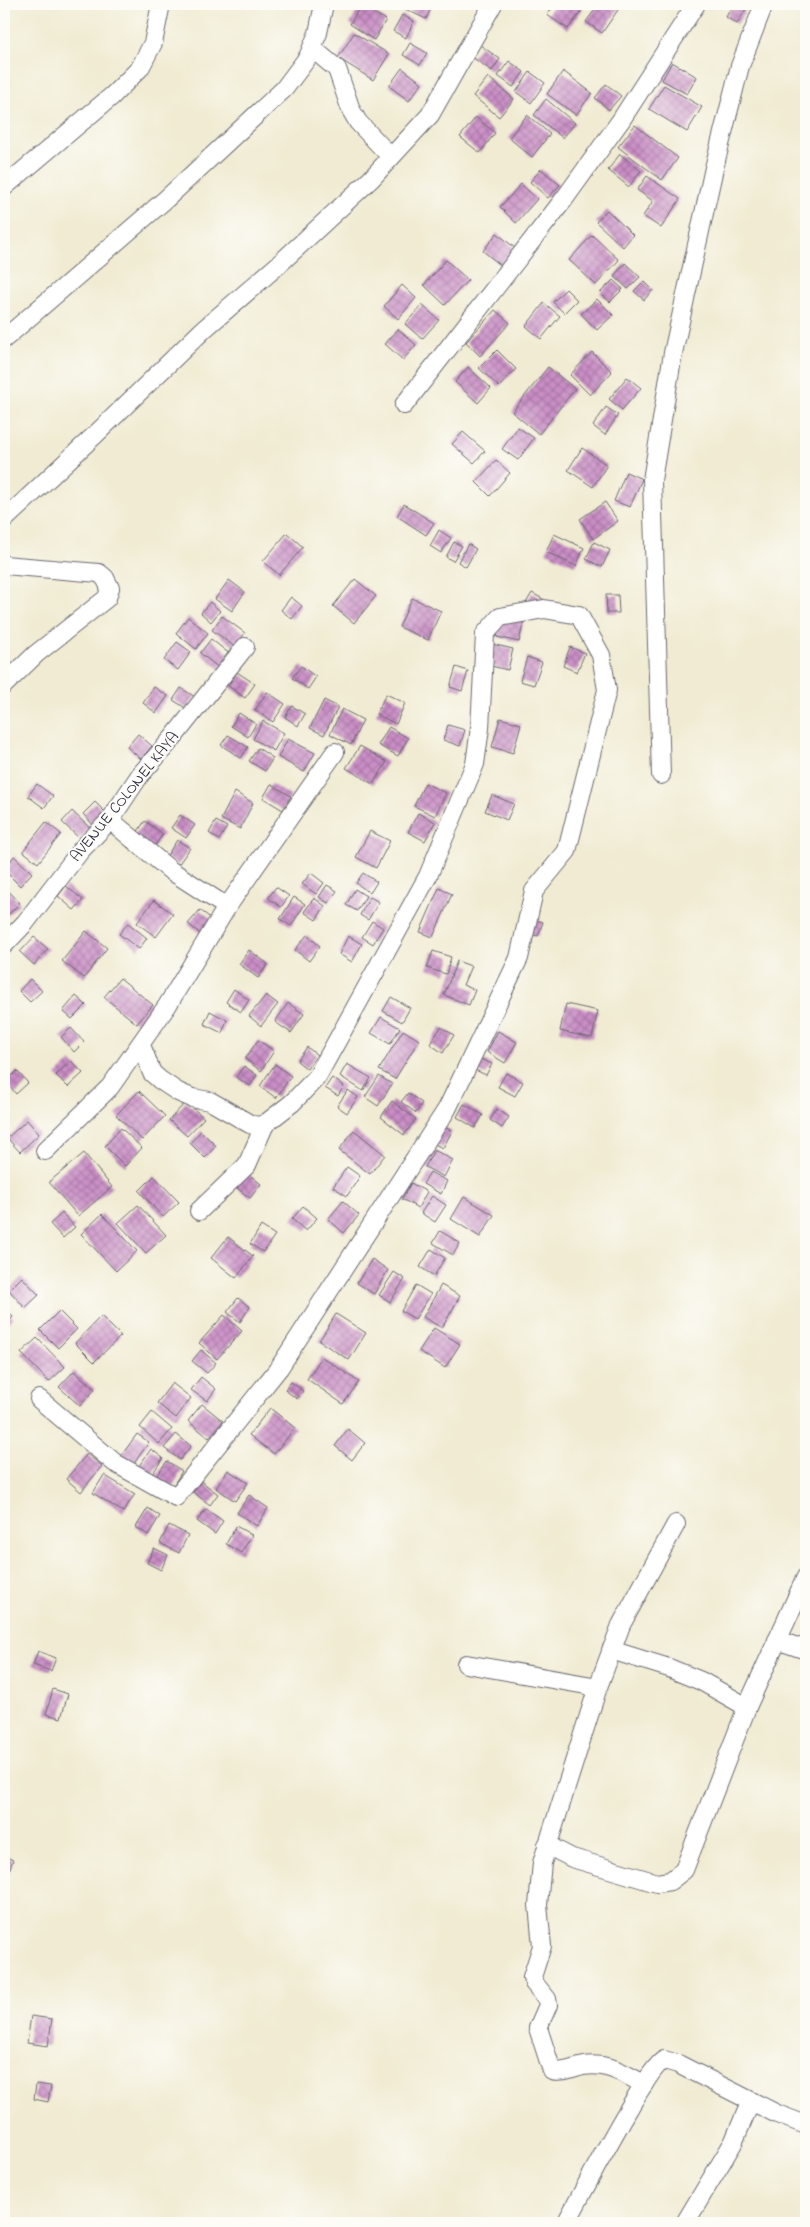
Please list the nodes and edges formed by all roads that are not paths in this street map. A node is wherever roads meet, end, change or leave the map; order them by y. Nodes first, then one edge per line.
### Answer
1 (161, 4) edge
2 (324, 4) edge
3 (493, 4) edge
4 (696, 4) edge
5 (764, 4) edge
6 (312, 48) junction
7 (391, 157) junction
8 (4, 187) edge
9 (4, 339) edge
10 (404, 405) dead end
11 (4, 520) edge
12 (4, 566) edge
13 (245, 647) dead end
14 (4, 685) edge
15 (335, 752) dead end
16 (661, 775) dead end
17 (110, 820) junction
18 (228, 907) junction
19 (4, 945) edge
20 (141, 1045) junction
21 (265, 1124) junction
22 (46, 1151) dead end
23 (199, 1211) dead end
24 (39, 1399) dead end
25 (676, 1524) dead end
26 (806, 1577) edge
27 (777, 1640) junction
28 (611, 1650) junction
29 (806, 1650) edge
30 (466, 1664) dead end
31 (598, 1687) junction
32 (747, 1707) junction
33 (547, 1845) junction
34 (644, 2084) junction
35 (750, 2101) junction
36 (806, 2125) edge
37 (566, 2223) edge
38 (685, 2223) edge

1 - 8 street
2 - 6 street
3 - 7 street
4 - 10 street
5 - 16 street
6 - 7 street
6 - 9 street
7 - 11 street
12 - 14 street
13 - 17 street, AVENUE COLONEL KAYA
15 - 18 street
17 - 18 street
17 - 19 street, AVENUE COLONEL KAYA
18 - 20 street
20 - 21 street
20 - 22 street
21 - 23 street
21 - 24 street
25 - 28 street
26 - 27 street
27 - 29 street
27 - 32 street
28 - 31 street
28 - 32 street
30 - 31 street
31 - 33 street
32 - 33 street
33 - 34 street
34 - 35 street
34 - 37 street
35 - 36 street
35 - 38 street

